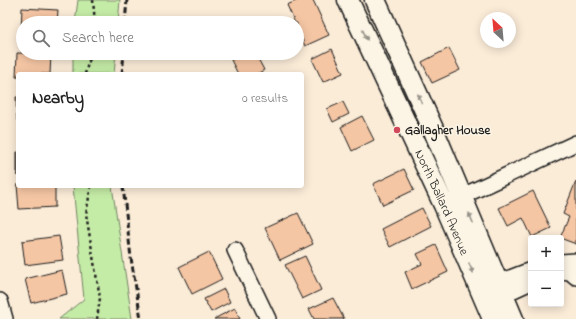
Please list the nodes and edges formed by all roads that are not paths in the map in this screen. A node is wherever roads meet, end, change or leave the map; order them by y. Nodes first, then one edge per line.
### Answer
1 (348, 0) edge
2 (375, 0) edge
3 (576, 144) edge
4 (462, 196) junction
5 (444, 205) junction
6 (235, 250) dead end
7 (576, 261) edge
8 (564, 262) edge
9 (530, 271) edge
10 (564, 271) edge
11 (576, 277) edge
12 (528, 283) edge
13 (492, 298) edge
14 (0, 300) edge
15 (5, 319) edge
16 (268, 319) edge
17 (513, 319) edge

1 -> 5 main road, North Ballard Avenue
4 -> 2 main road, North Ballard Avenue
3 - 4 street
4 - 5 street
13 -> 4 main road, North Ballard Avenue
5 -> 13 main road, North Ballard Avenue
6 - 16 street
7 - 8 street
9 - 13 street
10 - 11 street
12 - 13 street
13 - 17 main road, North Ballard Avenue
14 - 15 street

